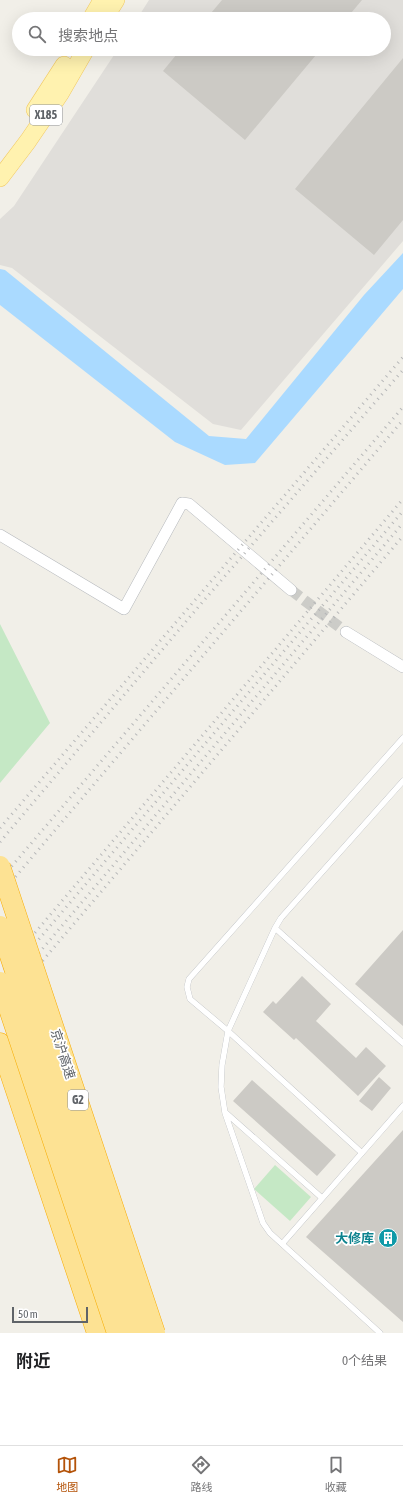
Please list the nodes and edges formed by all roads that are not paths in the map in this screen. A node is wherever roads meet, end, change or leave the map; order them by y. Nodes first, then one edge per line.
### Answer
1 (102, 0) edge
2 (116, 0) edge
3 (95, 12) edge
4 (108, 12) edge
5 (69, 56) edge
6 (82, 56) edge
7 (0, 159) edge
8 (0, 178) edge
9 (0, 535) edge
10 (291, 590) tunnel mouth
11 (346, 632) tunnel mouth
12 (403, 667) edge
13 (403, 738) edge
14 (403, 781) edge
15 (0, 866) edge
16 (0, 926) edge
17 (275, 928) junction
18 (0, 982) edge
19 (228, 1030) junction
20 (0, 1043) edge
21 (403, 1043) edge
22 (403, 1106) edge
23 (225, 1113) junction
24 (362, 1153) junction
25 (322, 1198) junction
26 (282, 1244) junction
27 (97, 1333) edge
28 (117, 1333) edge
29 (136, 1333) edge
30 (155, 1333) edge
31 (380, 1333) edge

1 - 3 main road
2 - 4 main road
5 - 7 main road, X185
6 - 8 main road, X185
9 - 10 street
11 - 12 street
13 - 19 lane
14 - 17 lane
15 - 30 highway, 京沪高速 / G2, bridge
16 - 29 highway, 京沪高速 / G2, bridge
17 - 19 lane
17 - 21 lane
18 - 28 highway, bridge
19 - 23 lane
19 - 24 lane
20 - 27 highway
22 - 24 lane
23 - 25 lane
23 - 26 lane
24 - 25 lane
25 - 26 lane
26 - 31 lane

